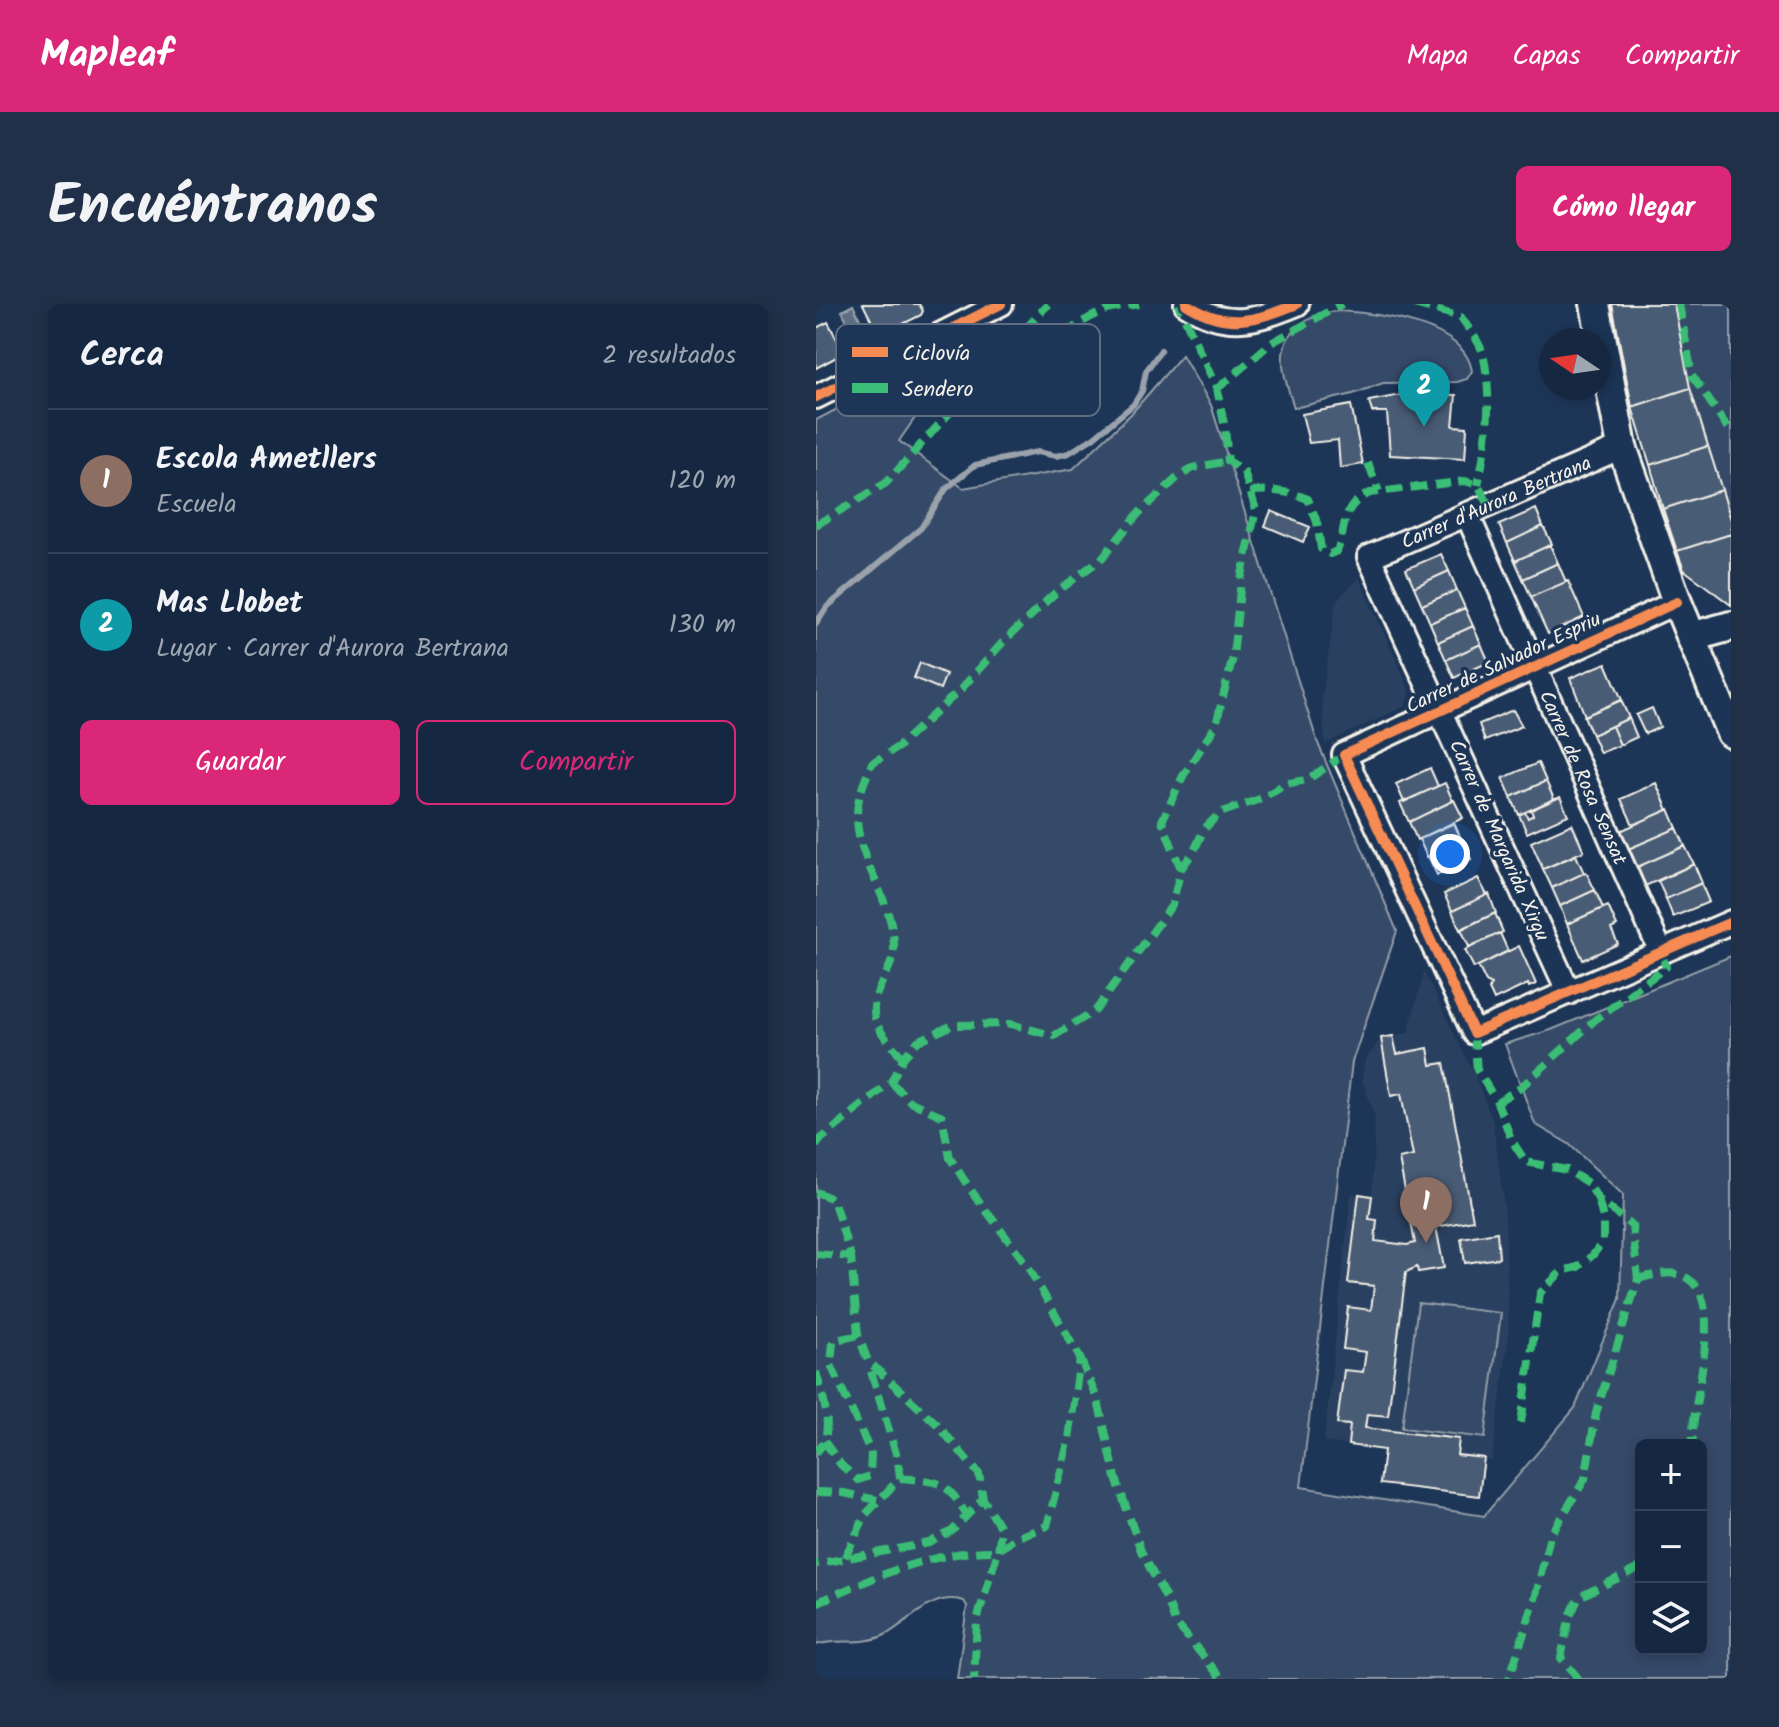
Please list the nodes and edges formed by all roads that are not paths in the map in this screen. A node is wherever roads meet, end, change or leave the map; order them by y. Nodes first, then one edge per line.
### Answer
1 (1001, 304) edge
2 (1186, 304) edge
3 (1297, 304) edge
4 (1595, 304) edge
5 (961, 324) edge
6 (836, 387) edge
7 (816, 397) edge
8 (1622, 447) junction
9 (1467, 514) junction
10 (1369, 557) joint
11 (1677, 602) junction
12 (1731, 626) edge
13 (1691, 637) junction
14 (1534, 668) junction
15 (1441, 710) junction
16 (1731, 733) edge
17 (1731, 922) edge
18 (1661, 952) junction
19 (1569, 993) junction

1 - 5 street
2 - 3 street
4 - 8 street
6 - 7 street
8 - 9 street, Carrer d'Aurora Bertrana
8 - 11 street
9 - 10 street, Carrer d'Aurora Bertrana
9 - 14 street, Carrer de Rosa Sensat
10 - 15 street, Carrer de Margarida Xirgu
11 - 13 street
11 - 14 street, Carrer de Salvador Espriu
12 - 13 street
13 - 16 street
14 - 15 street, Carrer de Salvador Espriu
14 - 18 street, Carrer de Rosa Sensat
15 - 19 street, Carrer de Margarida Xirgu
15 - 19 street, Carrer de Salvador Espriu
17 - 18 street
18 - 19 street

